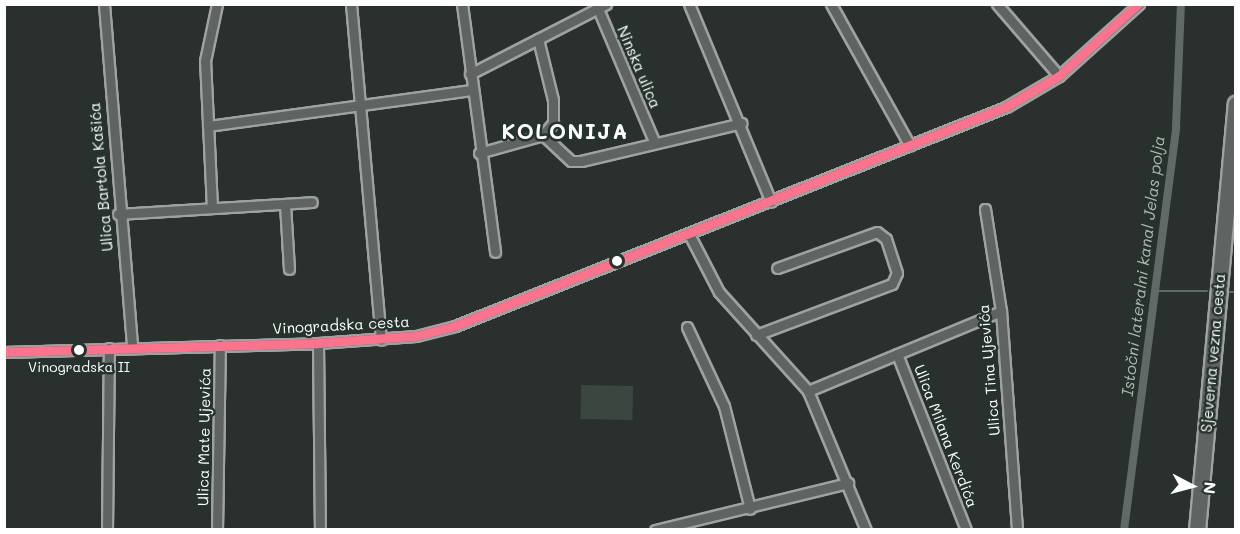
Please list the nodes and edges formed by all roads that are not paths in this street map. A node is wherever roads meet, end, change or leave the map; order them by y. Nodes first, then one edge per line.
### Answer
1 (104, 4) edge
2 (217, 4) edge
3 (351, 4) edge
4 (462, 4) edge
5 (689, 4) edge
6 (831, 4) edge
7 (997, 4) edge
8 (1140, 4) edge
9 (600, 6) edge
10 (538, 39) junction
11 (470, 74) junction
12 (1059, 76) junction
13 (471, 90) junction
14 (1236, 104) edge
15 (361, 105) junction
16 (742, 123) junction
17 (208, 126) junction
18 (543, 135) junction
19 (654, 141) junction
20 (910, 146) junction
21 (479, 153) junction
22 (312, 202) dead end
23 (771, 202) junction
24 (285, 204) junction
25 (212, 208) junction
26 (985, 209) dead end
27 (118, 214) junction
28 (688, 234) junction
29 (495, 252) dead end
30 (777, 268) dead end
31 (290, 270) dead end
32 (1001, 311) junction
33 (687, 327) dead end
34 (756, 335) junction
35 (381, 340) junction
36 (318, 344) junction
37 (220, 345) junction
38 (132, 347) junction
39 (109, 348) junction
40 (4, 352) edge
41 (897, 354) junction
42 (808, 391) junction
43 (848, 483) junction
44 (750, 509) junction
45 (107, 530) edge
46 (217, 530) edge
47 (320, 530) edge
48 (655, 530) edge
49 (866, 530) edge
50 (966, 530) edge
51 (1017, 530) edge
52 (1197, 530) edge

1 - 27 street, Ulica Bartola Kašića
2 - 17 street
3 - 15 street
4 - 11 street
5 - 16 street
6 - 20 street
7 - 12 street
8 - 12 street, Vinogradska cesta
9 - 10 street
9 - 19 street, Ninska ulica
10 - 11 street
10 - 18 street
11 - 13 street
12 - 20 street, Vinogradska cesta
13 - 15 street
13 - 21 street
14 - 52 main road, Sjeverna vezna cesta
15 - 17 street
15 - 35 street
16 - 19 street
16 - 23 street
17 - 25 street
18 - 19 street
18 - 21 street
20 - 23 street, Vinogradska cesta
21 - 29 street
22 - 24 street
23 - 28 street, Vinogradska cesta
24 - 25 street
24 - 31 street
25 - 27 street
26 - 32 street, Ulica Tina Ujevića
27 - 38 street, Ulica Bartola Kašića
28 - 34 street
28 - 35 street, Vinogradska cesta
30 - 34 street
32 - 41 street
32 - 51 street, Ulica Tina Ujevića
33 - 44 street
34 - 42 street
35 - 36 street, Vinogradska cesta
36 - 37 street, Vinogradska cesta
36 - 47 street
37 - 38 street, Vinogradska cesta
37 - 46 street, Ulica Mate Ujevića
38 - 39 street, Vinogradska cesta
39 - 40 street, Vinogradska cesta
39 - 45 street
41 - 42 street
41 - 50 street, Ulica Milana Kerdića
42 - 43 street
43 - 44 street
43 - 49 street
44 - 48 street

